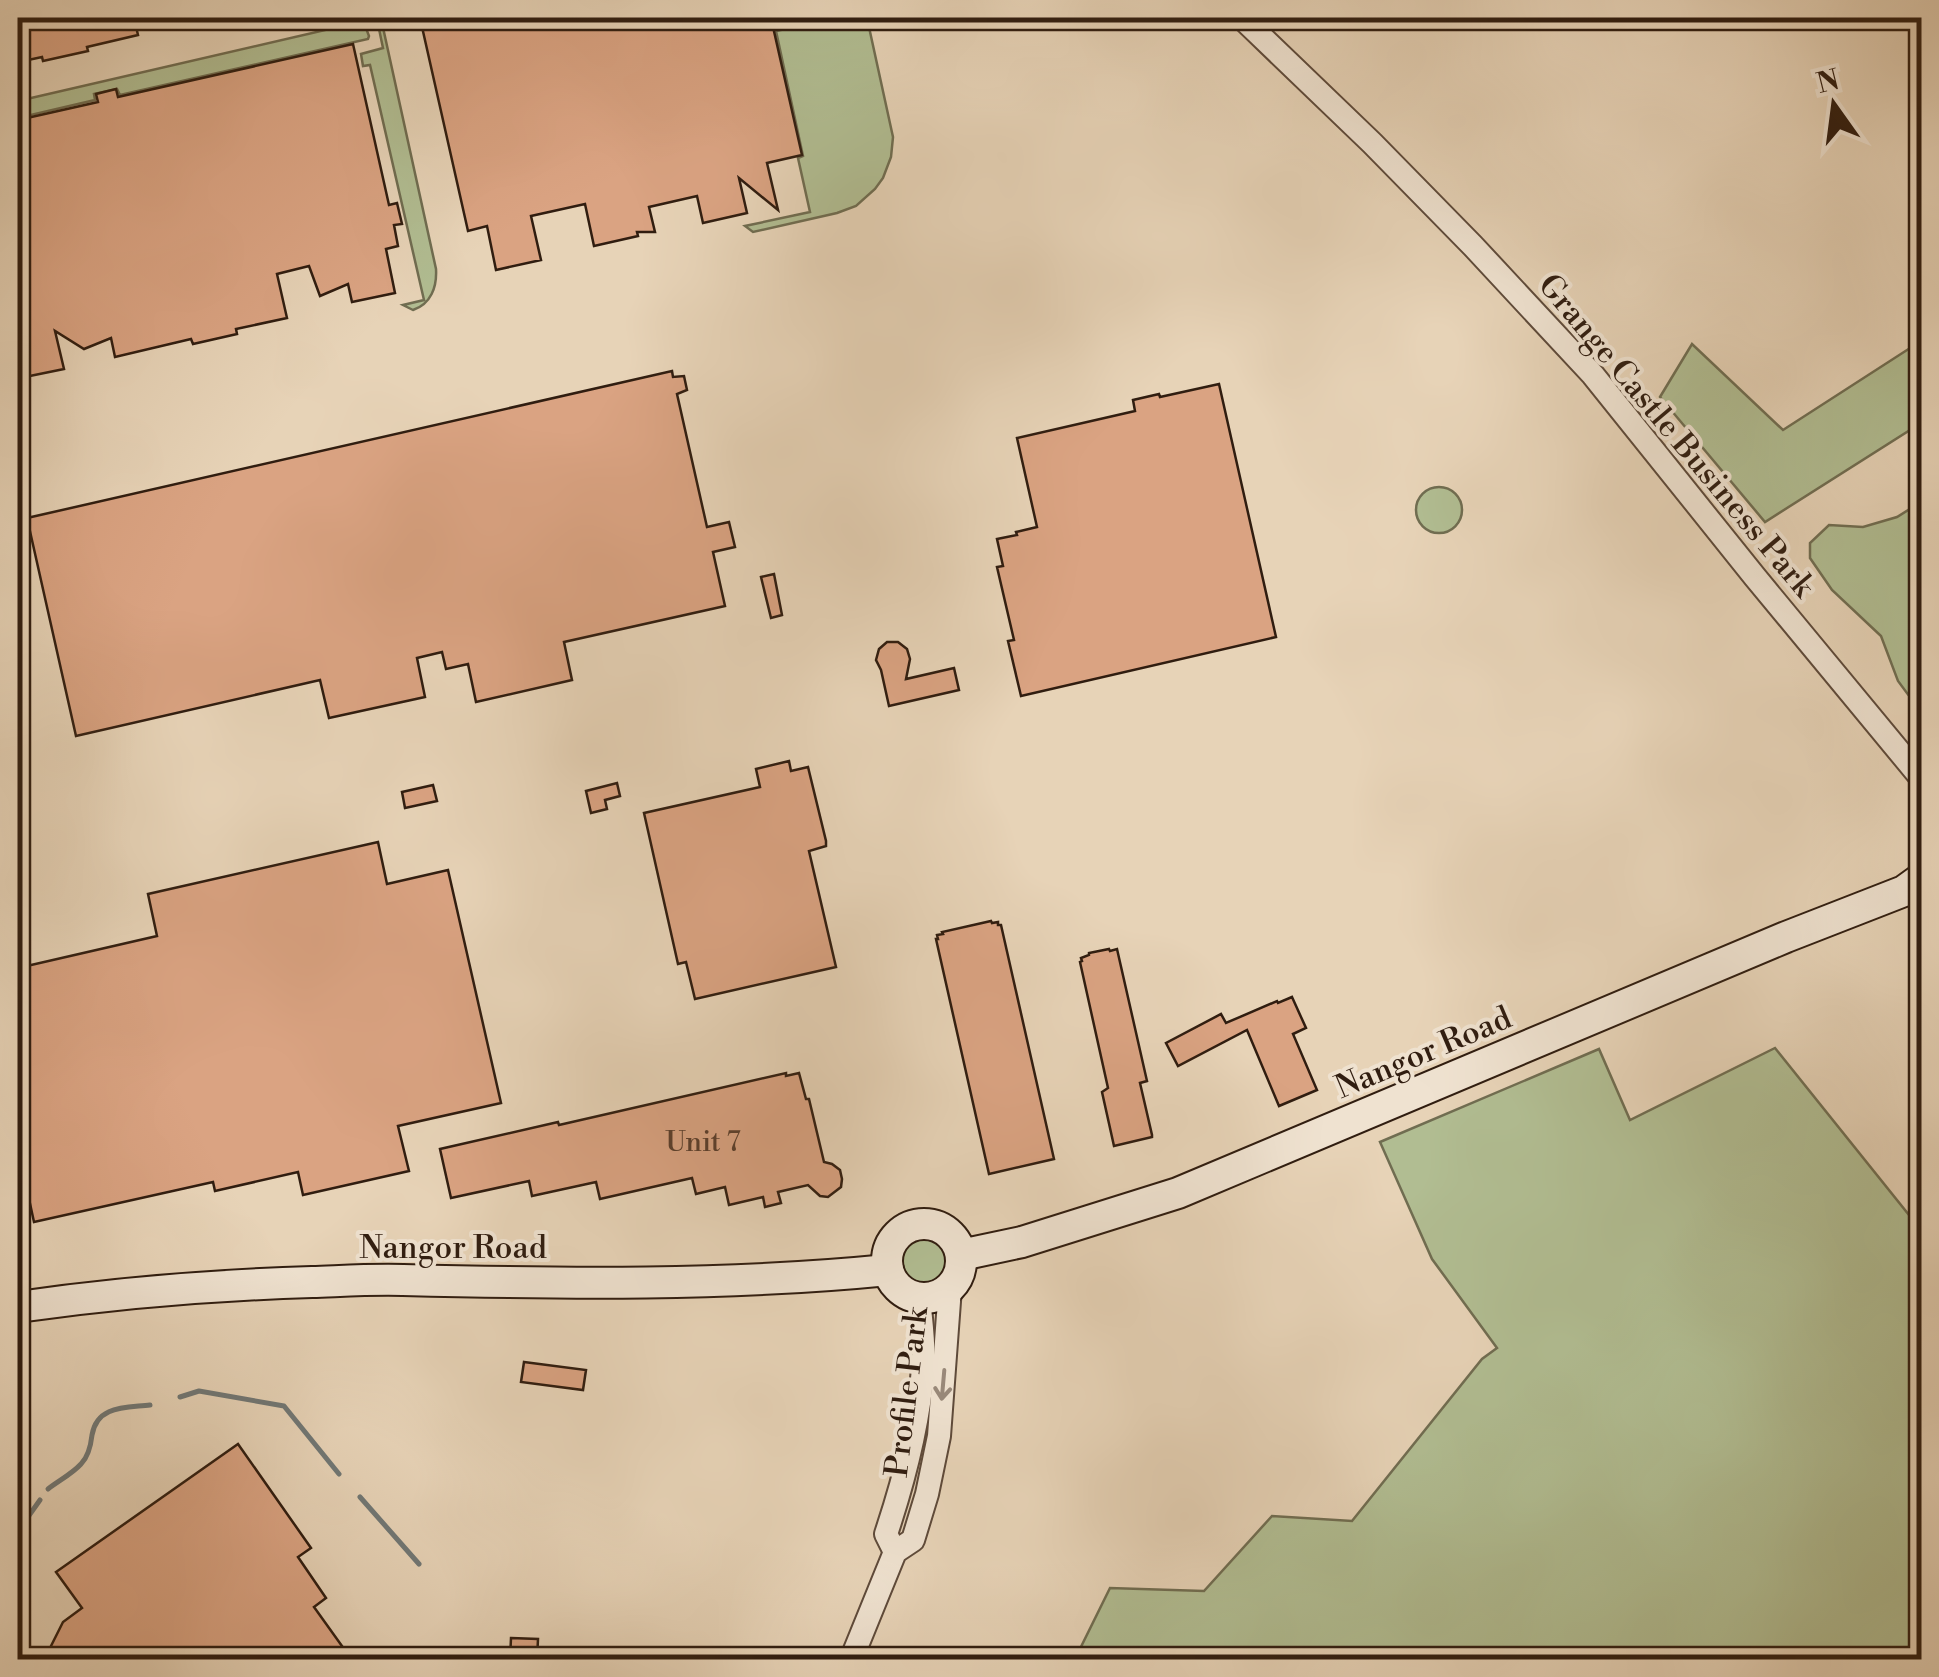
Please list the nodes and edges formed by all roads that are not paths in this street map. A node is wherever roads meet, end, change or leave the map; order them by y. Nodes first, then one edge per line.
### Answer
1 (1242, 18) edge
2 (1922, 779) edge
3 (1916, 887) edge
4 (961, 1255) junction
5 (888, 1270) junction
6 (950, 1288) junction
7 (920, 1298) junction
8 (18, 1306) edge
9 (895, 1552) junction
10 (850, 1660) edge

1 - 2 street, Grange Castle Business Park
3 - 4 main road, Nangor Road
4 - 5 main road
4 - 6 main road
5 - 7 main road
5 - 8 main road, Nangor Road
6 - 7 main road
6 -> 9 street, Profile Park
7 - 9 street, Profile Park
9 - 10 street, Profile Park

